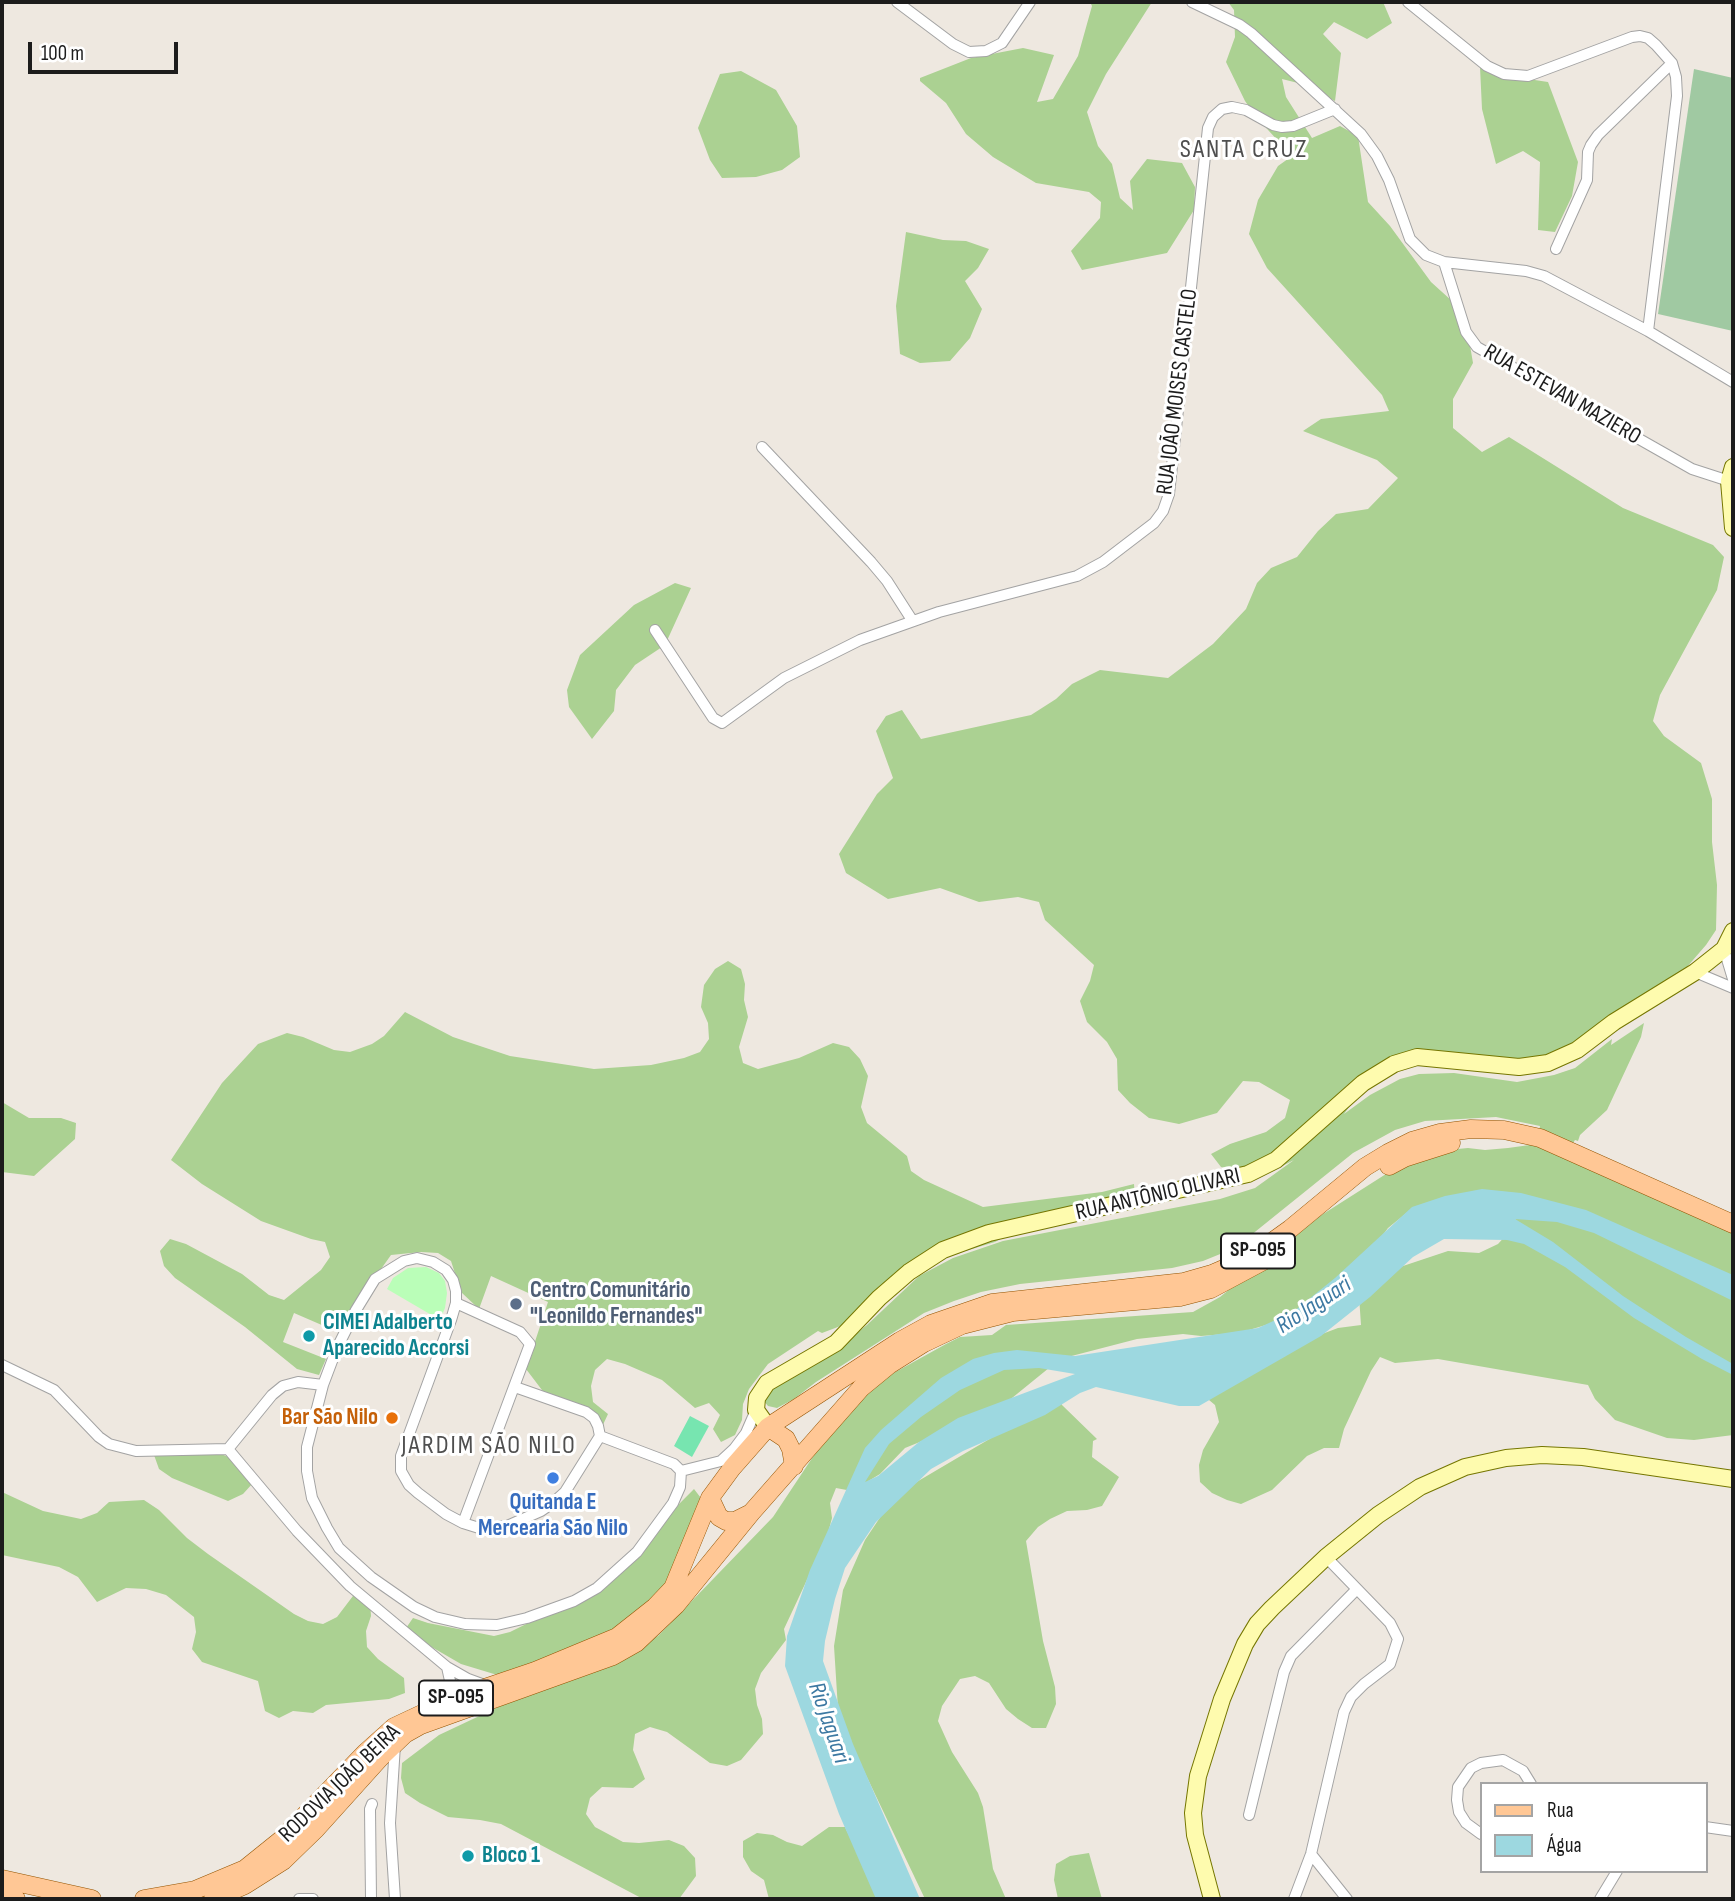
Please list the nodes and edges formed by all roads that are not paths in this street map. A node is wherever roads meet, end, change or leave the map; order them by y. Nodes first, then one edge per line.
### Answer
1 (897, 2) edge
2 (1030, 2) edge
3 (1192, 2) edge
4 (1408, 2) edge
5 (1672, 63) junction
6 (1335, 109) junction
7 (1556, 249) dead end
8 (1444, 262) junction
9 (1648, 331) junction
10 (1733, 382) edge
11 (762, 447) dead end
12 (1731, 474) edge
13 (1733, 528) edge
14 (912, 620) junction
15 (655, 629) dead end
16 (1733, 931) edge
17 (1724, 949) junction
18 (1696, 972) junction
19 (1733, 979) edge
20 (1733, 988) edge
21 (1733, 1224) edge
22 (1733, 1236) edge
23 (456, 1303) junction
24 (2, 1365) edge
25 (323, 1385) junction
26 (515, 1387) junction
27 (756, 1410) junction
28 (768, 1427) junction
29 (600, 1436) junction
30 (228, 1450) junction
31 (794, 1465) junction
32 (681, 1471) junction
33 (1733, 1479) edge
34 (710, 1498) junction
35 (751, 1513) junction
36 (463, 1523) junction
37 (1326, 1557) junction
38 (1357, 1589) junction
39 (387, 1590) junction
40 (384, 1614) junction
41 (447, 1667) junction
42 (489, 1687) junction
43 (452, 1700) junction
44 (396, 1741) junction
45 (1530, 1782) edge
46 (372, 1804) dead end
47 (1249, 1815) dead end
48 (1707, 1827) edge
49 (1733, 1831) edge
50 (1480, 1833) edge
51 (1311, 1854) junction
52 (1616, 1873) edge
53 (2, 1879) edge
54 (2, 1896) edge
55 (16, 1899) edge
56 (92, 1899) edge
57 (144, 1899) edge
58 (213, 1899) edge
59 (299, 1899) edge
60 (313, 1899) edge
61 (371, 1899) edge
62 (396, 1899) edge
63 (1212, 1899) edge
64 (1294, 1899) edge
65 (1347, 1899) edge
66 (1600, 1899) edge

1 - 2 street
3 - 6 street
4 - 5 street
5 - 7 street
5 - 9 street
6 - 8 street
6 - 14 street, RUA JOÃO MOISES CASTELO
8 - 9 street
8 - 12 street, RUA ESTEVAN MAZIERO
9 - 10 street
11 - 14 street
12 - 13 street
14 - 15 street, RUA JOÃO MOISES CASTELO
16 - 17 street, RUA ANTÔNIO OLIVARI
17 - 18 street, RUA ANTÔNIO OLIVARI
17 - 19 street
18 - 20 street
18 - 27 street, RUA ANTÔNIO OLIVARI
21 - 28 main road, SP-095
22 - 31 main road, SP-095
23 - 25 street
23 - 26 street
23 - 36 street
24 - 30 street
25 - 30 street
25 - 39 street
26 - 29 street
26 - 36 street
27 - 28 street
27 - 32 street
28 - 31 main road
28 - 34 main road, RODOVIA JOÃO BEIRA / SP-095
29 - 32 street
29 - 36 street
30 - 40 street
31 - 35 main road, RODOVIA JOÃO BEIRA / SP-095
32 - 39 street
33 - 37 street
34 - 35 main road
34 - 42 main road, RODOVIA JOÃO BEIRA / SP-095
35 - 44 main road, RODOVIA JOÃO BEIRA / SP-095
37 - 38 street
37 - 63 street
38 - 47 street
38 - 51 street
39 - 40 street
40 - 41 street
41 - 42 street
41 - 43 street
42 - 43 main road, RODOVIA JOÃO BEIRA / SP-095
43 - 57 main road, RODOVIA JOÃO BEIRA / SP-095
44 - 58 main road, RODOVIA JOÃO BEIRA / SP-095
44 - 62 street
45 - 50 street
46 - 61 street
48 - 49 street
51 - 64 street
51 - 65 street
52 - 66 street
53 - 56 main road
54 - 55 main road
59 - 60 street

